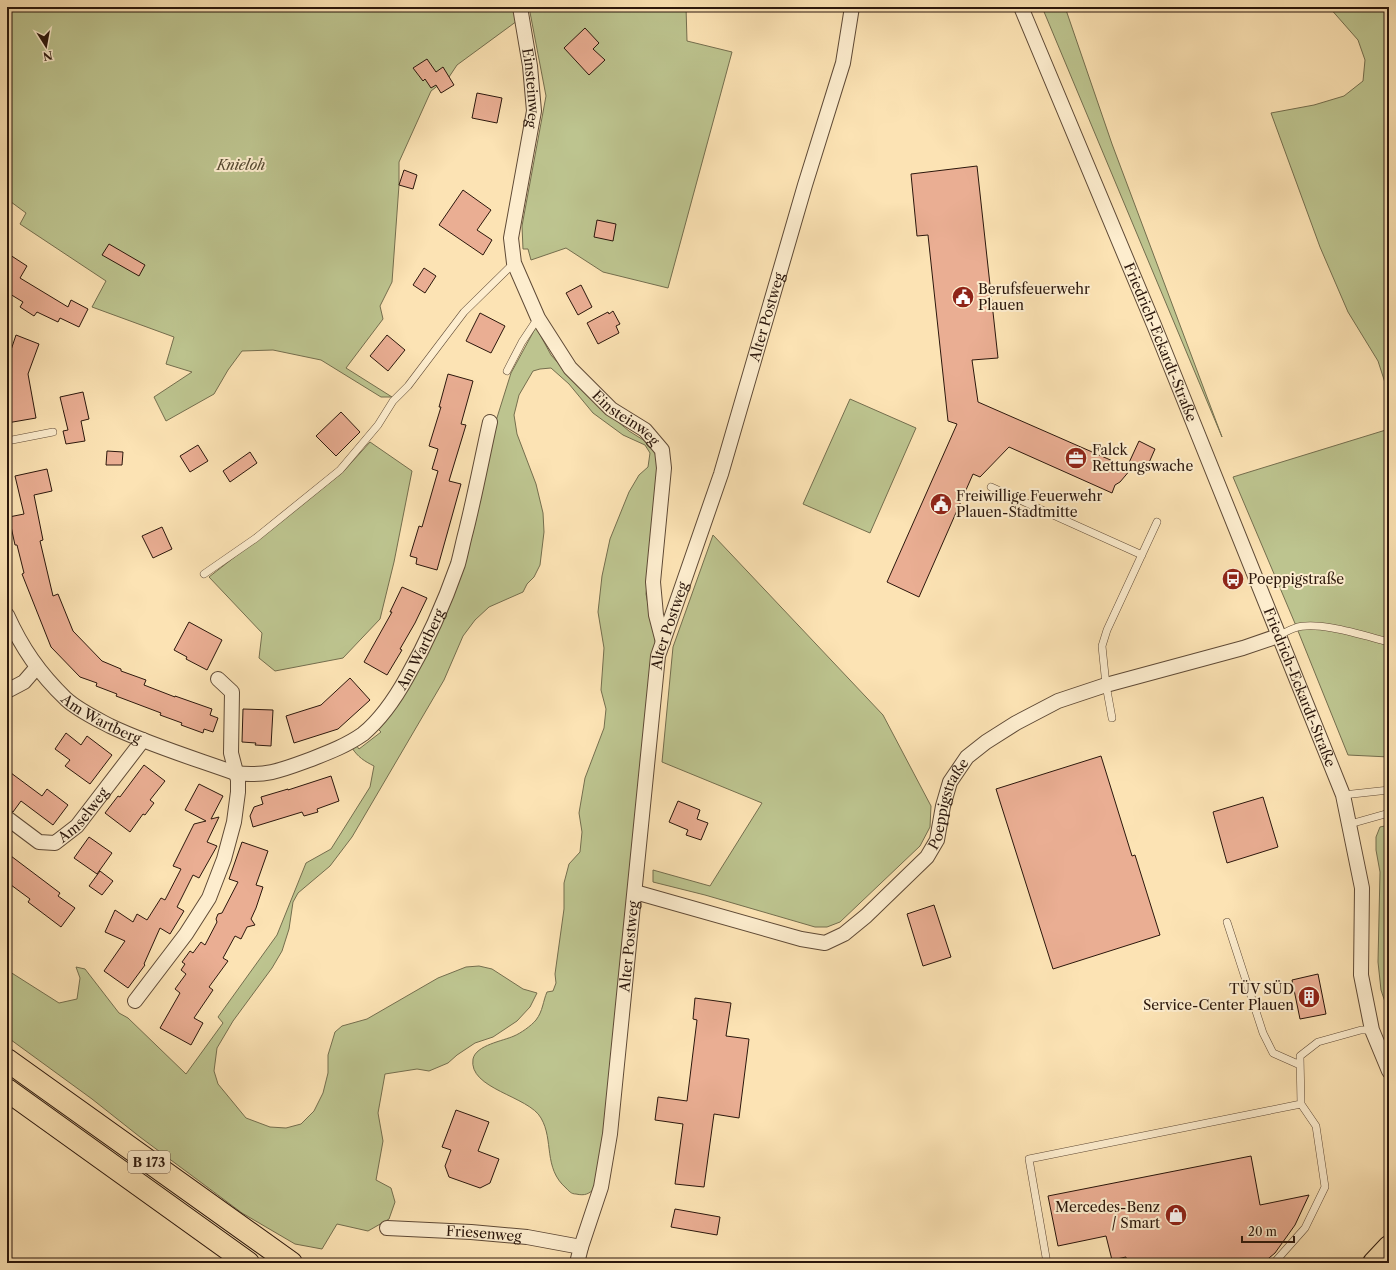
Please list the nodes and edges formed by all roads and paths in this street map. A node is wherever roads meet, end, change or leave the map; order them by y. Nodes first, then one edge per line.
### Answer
1 (520, 7) edge
2 (852, 7) edge
3 (1021, 7) edge
4 (514, 263) junction
5 (538, 318) junction
6 (507, 371) dead end
7 (490, 422) dead end
8 (53, 432) dead end
9 (7, 441) edge
10 (991, 487) dead end
11 (1157, 522) dead end
12 (1142, 555) junction
13 (204, 574) dead end
14 (7, 614) edge
15 (1278, 636) junction
16 (663, 642) junction
17 (1389, 642) edge
18 (37, 667) junction
19 (218, 678) dead end
20 (1106, 685) junction
21 (7, 690) edge
22 (1112, 718) dead end
23 (143, 740) junction
24 (235, 772) junction
25 (1389, 790) edge
26 (1343, 795) junction
27 (1389, 813) edge
28 (7, 818) edge
29 (1350, 824) junction
30 (635, 892) junction
31 (1227, 922) dead end
32 (135, 1001) dead end
33 (1372, 1030) junction
34 (7, 1060) edge
35 (1300, 1065) junction
36 (1389, 1071) edge
37 (7, 1090) edge
38 (1301, 1104) junction
39 (387, 1228) dead end
40 (581, 1247) junction
41 (1389, 1247) edge
42 (248, 1263) edge
43 (291, 1263) edge
44 (577, 1263) edge
45 (1047, 1263) edge
46 (1274, 1263) edge
47 (1374, 1263) edge

1 - 4 street, Einsteinweg
2 - 16 street, Alter Postweg
3 - 15 street, Friedrich-Eckardt-Straße
4 - 5 street, Einsteinweg
4 - 13 lane
5 - 6 lane
5 - 16 street, Einsteinweg
7 - 24 street, Am Wartberg
8 - 9 lane
10 - 12 lane
11 - 12 lane
12 - 20 lane
14 - 18 street, Am Wartberg
15 - 17 lane
15 - 20 street, Poeppigstraße
15 - 26 street, Friedrich-Eckardt-Straße
16 - 30 street, Alter Postweg
18 - 21 street
18 - 23 street, Am Wartberg
19 - 24 street
20 - 22 lane
20 - 30 street, Poeppigstraße
23 - 24 street, Am Wartberg
23 - 28 street, Amselweg
24 - 32 street
25 - 26 lane
26 - 29 street, Friedrich-Eckardt-Straße
27 - 29 lane
29 - 33 street, Friedrich-Eckardt-Straße
30 - 40 street, Alter Postweg
31 - 35 lane
33 - 35 lane
33 - 36 street, Friedrich-Eckardt-Straße
34 - 43 main road, B 173
35 - 38 lane
37 - 42 main road, B 173
38 - 45 lane
38 - 46 lane
39 - 40 street, Friesenweg
40 - 44 street, Alter Postweg
41 - 47 main road

